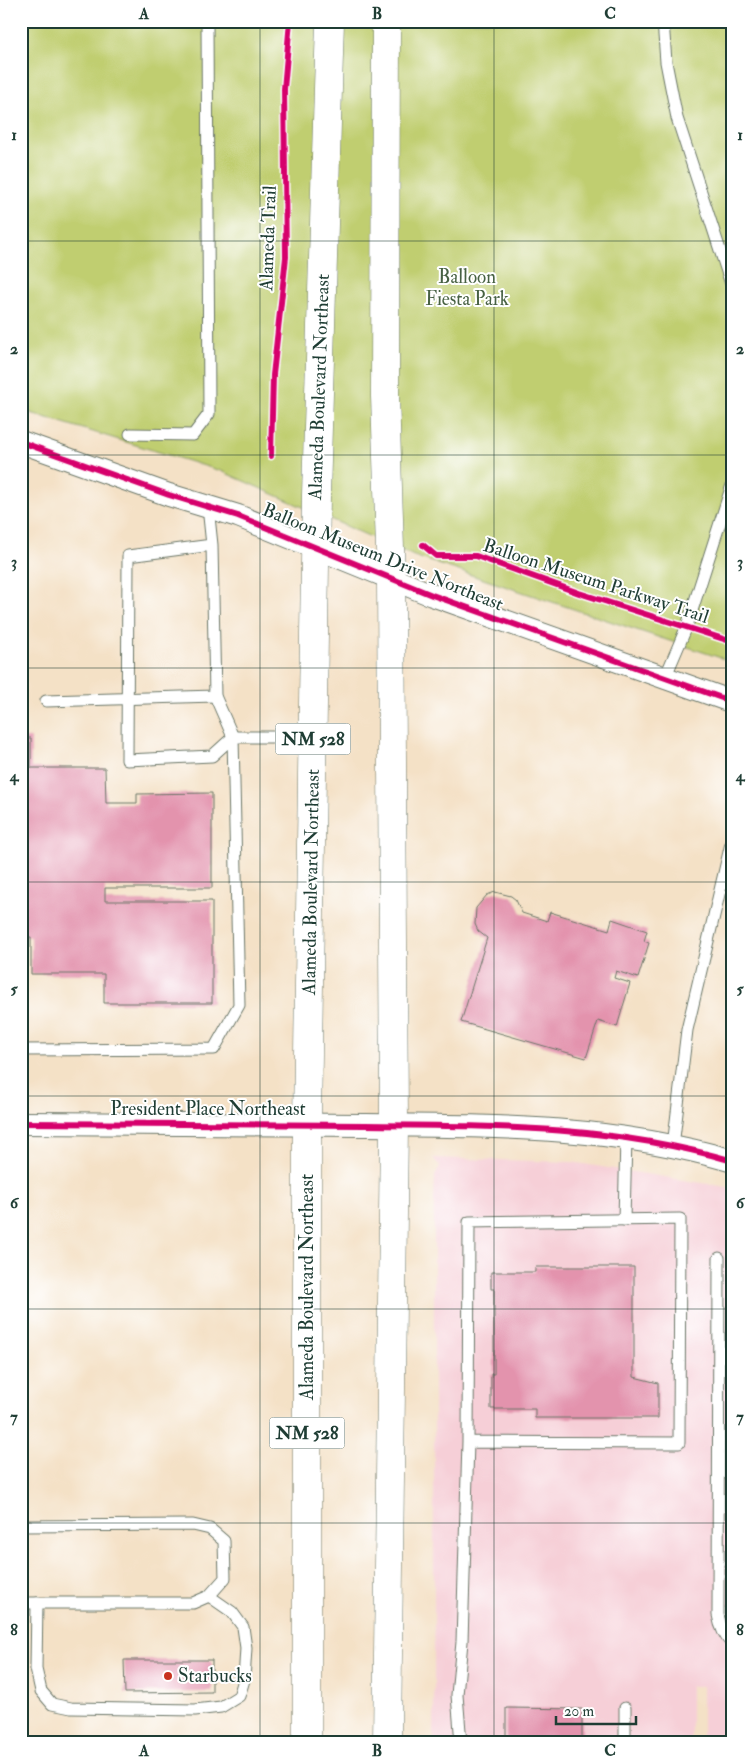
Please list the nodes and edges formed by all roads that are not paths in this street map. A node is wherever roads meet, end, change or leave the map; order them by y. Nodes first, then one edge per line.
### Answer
1 (207, 21) edge
2 (330, 21) edge
3 (386, 21) edge
4 (664, 21) edge
5 (733, 290) edge
6 (130, 434) dead end
7 (21, 442) edge
8 (733, 482) edge
9 (208, 507) junction
10 (212, 544) junction
11 (316, 548) junction
12 (391, 579) junction
13 (664, 680) junction
14 (215, 696) junction
15 (127, 699) junction
16 (46, 701) dead end
17 (733, 702) edge
18 (233, 737) junction
19 (313, 737) junction
20 (733, 835) edge
21 (21, 1050) edge
22 (21, 1123) edge
23 (307, 1124) junction
24 (394, 1125) junction
25 (626, 1137) junction
26 (673, 1146) junction
27 (733, 1161) edge
28 (624, 1220) junction
29 (720, 1258) dead end
30 (468, 1442) junction
31 (21, 1526) edge
32 (209, 1596) junction
33 (21, 1603) edge
34 (37, 1603) junction
35 (733, 1644) edge
36 (625, 1708) dead end
37 (307, 1743) edge
38 (387, 1743) edge
39 (460, 1743) edge
40 (625, 1743) edge

1 - 6 lane
2 - 11 main road, Alameda Boulevard Northeast / NM 528
3 - 12 main road
4 - 5 lane
7 - 9 street, Balloon Museum Drive Northeast
8 - 13 lane
9 - 10 lane
9 - 11 street, Balloon Museum Drive Northeast
10 - 14 lane
10 - 15 lane
11 - 12 street, Balloon Museum Drive Northeast
11 - 19 main road, Alameda Boulevard Northeast / NM 528
12 - 13 street, Balloon Museum Drive Northeast
12 - 24 main road
13 - 17 street, Balloon Museum Drive Northeast
14 - 15 lane
14 - 18 lane
15 - 16 lane
15 - 18 lane
18 - 19 lane
18 - 21 lane
19 - 23 main road, Alameda Boulevard Northeast / NM 528
20 - 26 lane
22 - 23 street, President Place Northeast
23 - 24 street, President Place Northeast
23 - 37 main road, Alameda Boulevard Northeast / NM 528
24 - 25 street, President Place Northeast
24 - 38 main road
25 - 26 street, President Place Northeast
25 - 28 lane
26 - 27 street, President Place Northeast
28 - 30 lane
28 - 30 lane
29 - 35 lane
30 - 39 lane
31 - 32 lane
32 - 34 lane
32 - 34 lane
33 - 34 lane
36 - 40 lane

